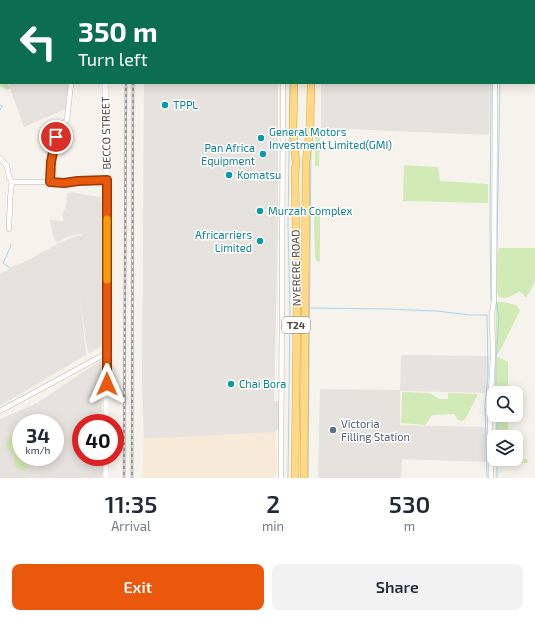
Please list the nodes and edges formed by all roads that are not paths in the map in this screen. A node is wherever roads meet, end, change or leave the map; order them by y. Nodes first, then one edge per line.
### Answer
1 (71, 84) edge
2 (105, 84) edge
3 (283, 84) edge
4 (294, 84) edge
5 (311, 84) edge
6 (494, 84) edge
7 (1, 160) edge
8 (107, 180) junction
9 (12, 182) junction
10 (50, 182) junction
11 (9, 229) dead end
12 (107, 353) junction
13 (0, 411) edge
14 (106, 414) edge
15 (106, 466) edge
16 (106, 478) edge
17 (281, 478) edge
18 (295, 478) edge
19 (304, 478) edge
20 (491, 478) edge

1 - 10 street
2 - 8 street, BECCO STREET
3 - 17 street
4 - 18 highway, NYERERE ROAD / T24
5 - 19 highway, NYERERE ROAD / T24
6 - 20 street
7 - 9 street
8 - 10 street
8 - 12 street, BECCO STREET
9 - 10 street
9 - 11 street
12 - 13 street
12 - 14 street, BECCO STREET
15 - 16 street

